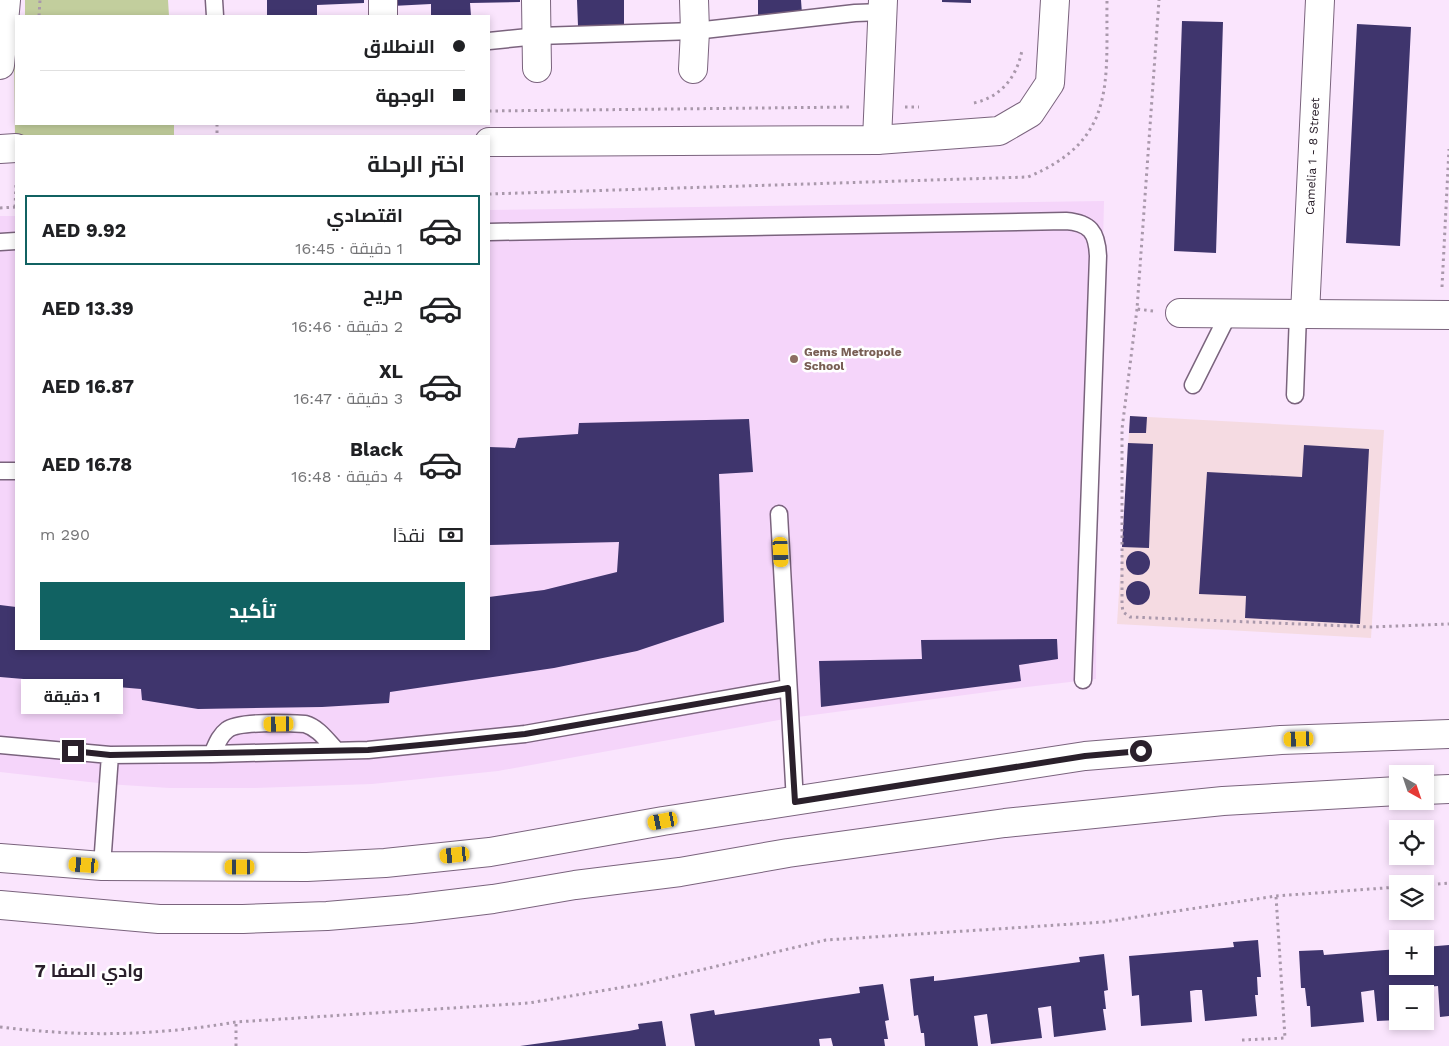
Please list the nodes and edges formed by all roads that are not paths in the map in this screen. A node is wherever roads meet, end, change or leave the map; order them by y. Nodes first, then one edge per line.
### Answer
1 (214, 0) edge
2 (382, 0) edge
3 (536, 0) edge
4 (694, 0) edge
5 (1055, 0) edge
6 (1320, 0) edge
7 (883, 6) edge
8 (215, 15) edge
9 (383, 15) edge
10 (7, 17) edge
11 (695, 31) junction
12 (538, 36) junction
13 (490, 41) edge
14 (0, 65) edge
15 (537, 68) dead end
16 (693, 69) dead end
17 (877, 140) junction
18 (490, 142) edge
19 (0, 148) edge
20 (15, 148) edge
21 (490, 232) edge
22 (0, 242) edge
23 (15, 242) edge
24 (1180, 313) road end
25 (1229, 313) junction
26 (1301, 314) junction
27 (1445, 315) edge
28 (1193, 385) dead end
29 (1295, 394) dead end
30 (0, 471) edge
31 (15, 471) edge
32 (779, 514) dead end
33 (1083, 680) dead end
34 (788, 688) junction
35 (1449, 734) edge
36 (0, 745) edge
37 (337, 751) junction
38 (212, 754) junction
39 (110, 755) junction
40 (1434, 790) edge
41 (1449, 790) edge
42 (1389, 792) edge
43 (795, 802) junction
44 (0, 858) edge
45 (102, 866) junction
46 (0, 905) edge

1 - 8 lane
2 - 9 street
3 - 12 street
4 - 11 street
5 - 17 street
6 - 26 street, Camelia 1 - 8 Street
7 - 11 lane
7 - 17 street
10 - 14 street
11 - 12 lane
11 - 16 street
12 - 13 lane
12 - 15 street
17 - 18 street
19 - 20 street
21 - 33 lane
22 - 23 lane
24 - 25 street
25 - 26 street
25 - 28 lane
26 - 27 street
26 - 29 lane
30 - 31 lane
32 - 34 lane
34 - 37 lane
34 - 43 lane
35 - 43 street
36 - 39 lane
37 - 38 lane
37 - 38 lane
38 - 39 lane
39 - 45 lane
40 - 41 street
42 - 46 street
43 - 45 street
44 - 45 street

